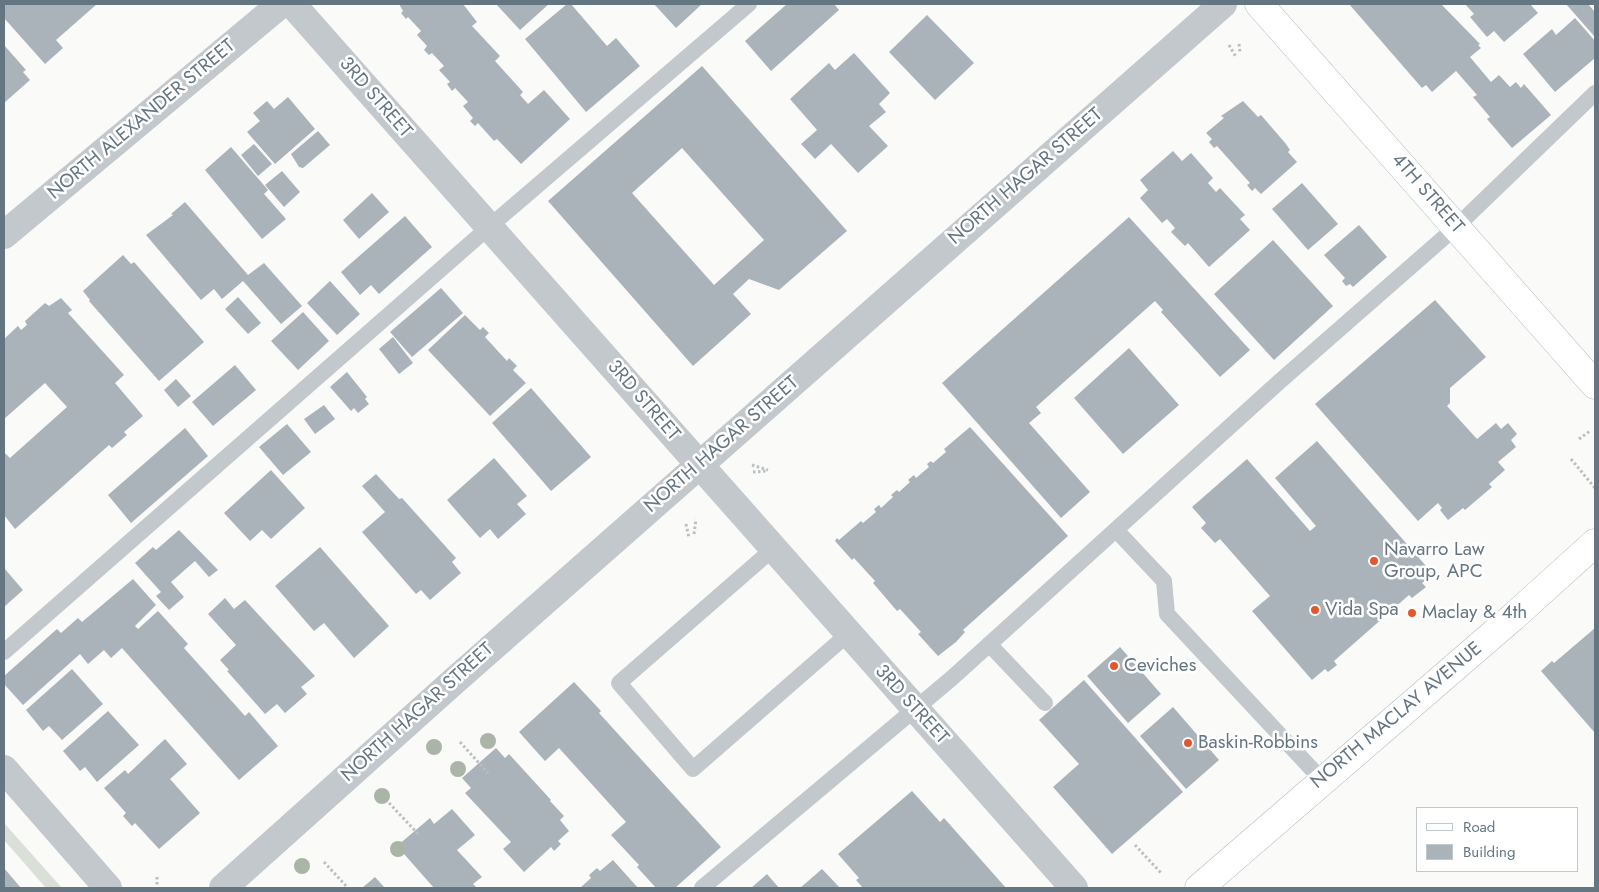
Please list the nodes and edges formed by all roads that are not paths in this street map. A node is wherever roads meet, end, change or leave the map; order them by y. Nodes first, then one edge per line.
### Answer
1 (281, 4) edge
2 (292, 4) edge
3 (749, 4) edge
4 (1223, 4) edge
5 (1259, 4) edge
6 (1595, 93) edge
7 (489, 227) junction
8 (1456, 227) junction
9 (4, 235) edge
10 (1595, 385) edge
11 (699, 465) junction
12 (1116, 530) junction
13 (1595, 542) edge
14 (773, 548) junction
15 (848, 634) junction
16 (990, 644) junction
17 (4, 652) edge
18 (1045, 703) dead end
19 (916, 710) junction
20 (4, 769) edge
21 (1322, 780) junction
22 (108, 888) edge
23 (223, 888) edge
24 (702, 888) edge
25 (1074, 888) edge
26 (1198, 888) edge

1 - 9 street, NORTH ALEXANDER STREET
2 - 7 street, 3RD STREET
3 - 7 lane
4 - 11 street, NORTH HAGAR STREET
5 - 8 main road, 4TH STREET
6 - 8 lane
7 - 11 street, 3RD STREET
7 - 17 lane
8 - 10 main road, 4TH STREET
8 - 12 lane
11 - 14 street, 3RD STREET
11 - 23 street, NORTH HAGAR STREET
12 - 16 lane
12 - 21 lane
13 - 21 main road, NORTH MACLAY AVENUE
14 - 15 street, 3RD STREET
14 - 15 lane
15 - 19 street, 3RD STREET
16 - 18 lane
16 - 19 lane
19 - 24 lane
19 - 25 street, 3RD STREET
20 - 22 street
21 - 26 main road, NORTH MACLAY AVENUE

